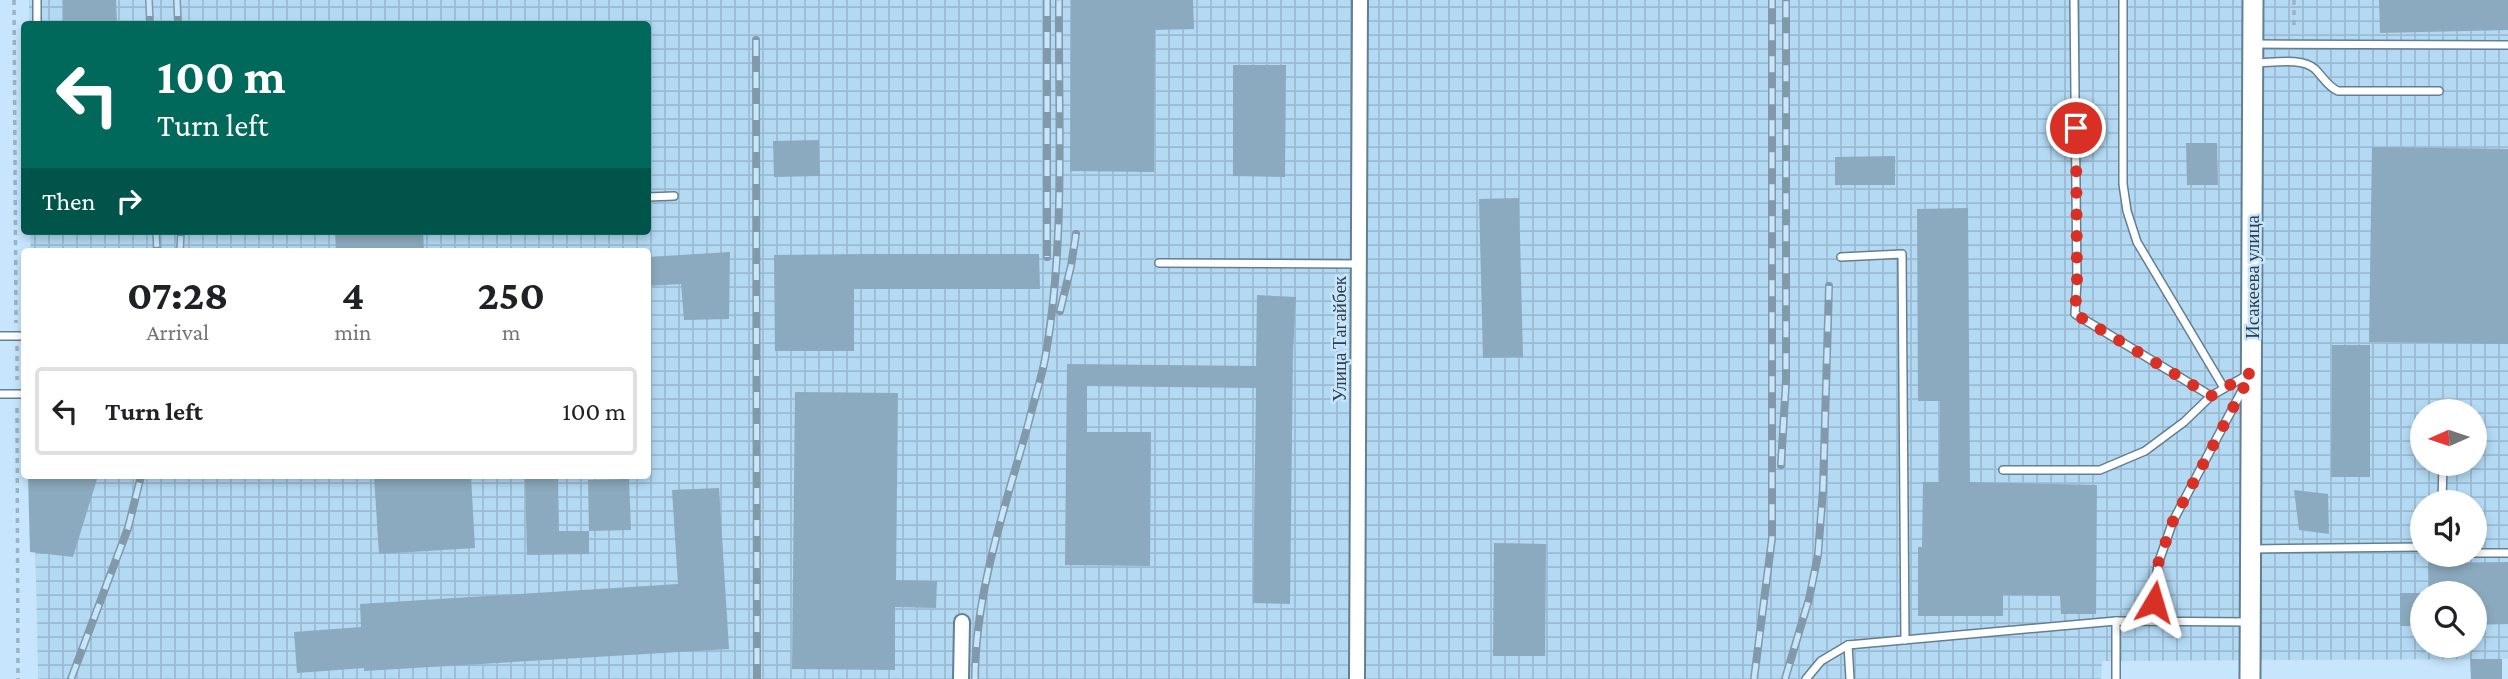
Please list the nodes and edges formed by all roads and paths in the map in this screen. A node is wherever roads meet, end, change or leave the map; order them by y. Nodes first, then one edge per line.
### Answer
1 (14, 0) edge
2 (37, 0) edge
3 (1360, 0) edge
4 (2074, 0) edge
5 (2123, 0) edge
6 (2253, 0) edge
7 (2294, 0) edge
8 (37, 21) edge
9 (2294, 28) dead end
10 (2508, 45) edge
11 (2253, 53) junction
12 (2439, 91) dead end
13 (674, 196) dead end
14 (651, 197) edge
15 (1841, 257) dead end
16 (1159, 263) dead end
17 (1359, 264) junction
18 (16, 330) dead end
19 (0, 336) edge
20 (21, 336) edge
21 (17, 344) dead end
22 (2252, 372) junction
23 (17, 380) dead end
24 (2224, 388) junction
25 (0, 394) edge
26 (21, 394) edge
27 (2211, 396) junction
28 (17, 408) dead end
29 (2003, 470) dead end
30 (2410, 547) edge
31 (2251, 549) junction
32 (2487, 553) edge
33 (2508, 553) edge
34 (2116, 621) junction
35 (2151, 621) junction
36 (962, 622) dead end
37 (2250, 622) junction
38 (1905, 640) junction
39 (1848, 645) junction
40 (18, 679) edge
41 (961, 679) edge
42 (1357, 679) edge
43 (1806, 679) edge
44 (1850, 679) edge
45 (2116, 679) edge
46 (2250, 679) edge

1 - 18 path
2 - 8 lane
3 - 17 street, Улица Тагайбек
4 - 27 lane
5 - 24 lane
6 - 11 street, Исакеева улица
7 - 9 path
10 - 11 lane
11 - 12 lane
11 - 22 street, Исакеева улица
13 - 14 lane
15 - 38 lane
16 - 17 lane
17 - 42 street, Улица Тагайбек
19 - 20 lane
21 - 23 path
22 - 24 lane
22 - 31 street, Исакеева улица
22 - 35 lane
24 - 27 lane
25 - 26 lane
27 - 29 lane
28 - 40 path
30 - 31 lane
31 - 37 street, Исакеева улица
32 - 33 lane
34 - 35 lane
34 - 38 lane
34 - 45 lane
35 - 37 lane
36 - 41 street
37 - 46 street, Исакеева улица
38 - 39 lane
39 - 43 lane
39 - 44 lane

